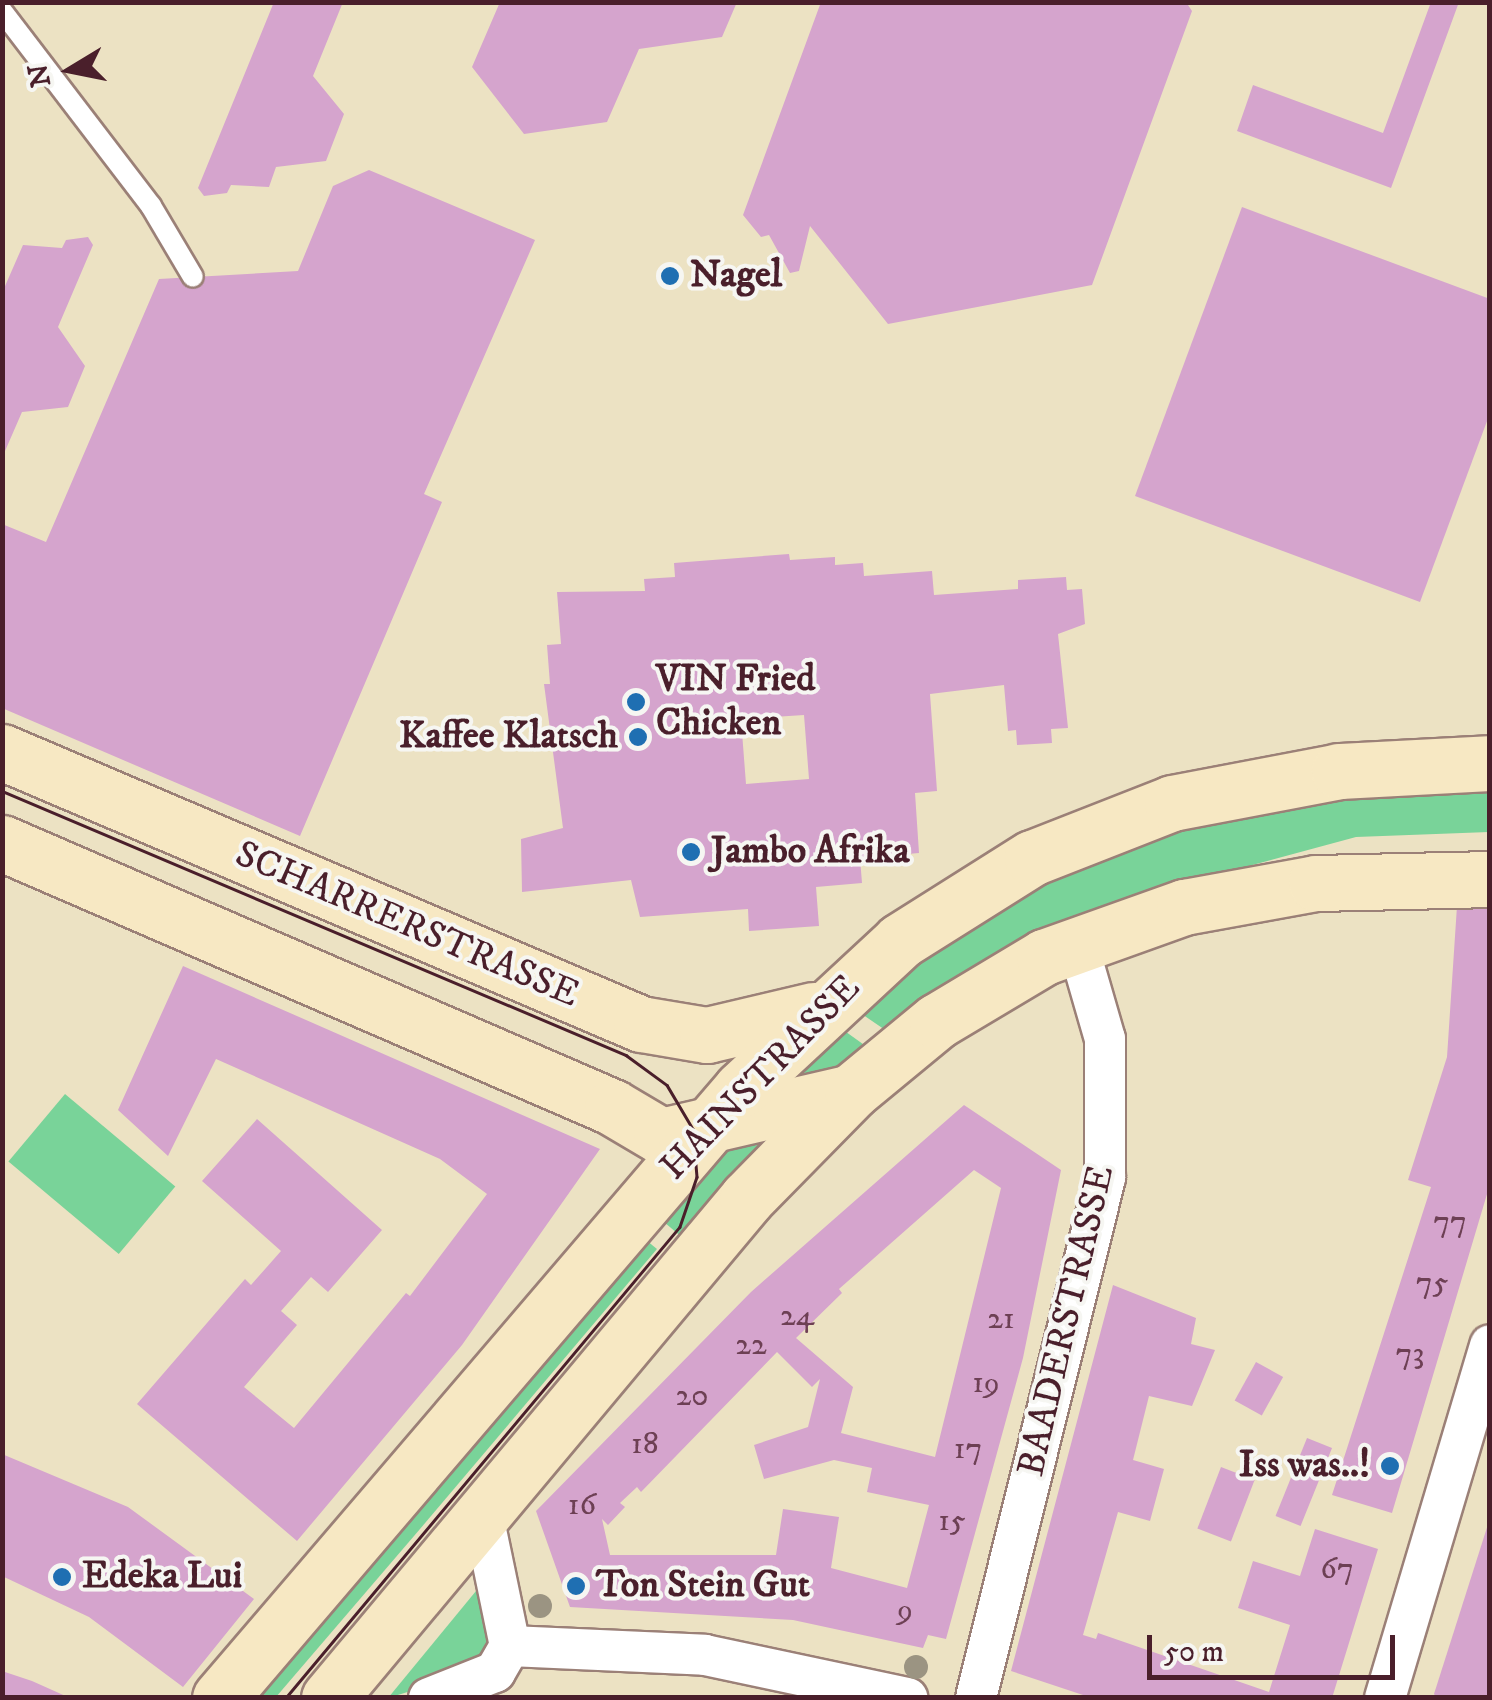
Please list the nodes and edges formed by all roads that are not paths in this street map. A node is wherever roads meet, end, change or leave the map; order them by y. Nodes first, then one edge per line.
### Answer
1 (2, 11) edge
2 (193, 277) dead end
3 (2, 752) edge
4 (1490, 763) edge
5 (2, 844) edge
6 (1490, 879) edge
7 (1077, 942) junction
8 (821, 1008) junction
9 (852, 1091) junction
10 (681, 1143) junction
11 (1490, 1345) edge
12 (482, 1511) junction
13 (510, 1646) junction
14 (220, 1698) edge
15 (329, 1698) edge
16 (429, 1698) edge
17 (907, 1698) edge
18 (976, 1698) edge
19 (1385, 1698) edge

1 - 2 lane
3 - 8 main road, SCHARRERSTRASSE
4 - 8 main road, HAINSTRASSE
5 - 10 main road
6 - 7 main road, HAINSTRASSE
7 - 9 main road, HAINSTRASSE
7 - 18 street, BAADERSTRASSE
8 - 10 main road, HAINSTRASSE
9 - 10 main road
9 - 12 main road, HAINSTRASSE
10 - 14 main road, HAINSTRASSE
11 - 19 street
12 - 13 street
12 - 15 main road, HAINSTRASSE
13 - 16 street
13 - 17 street

